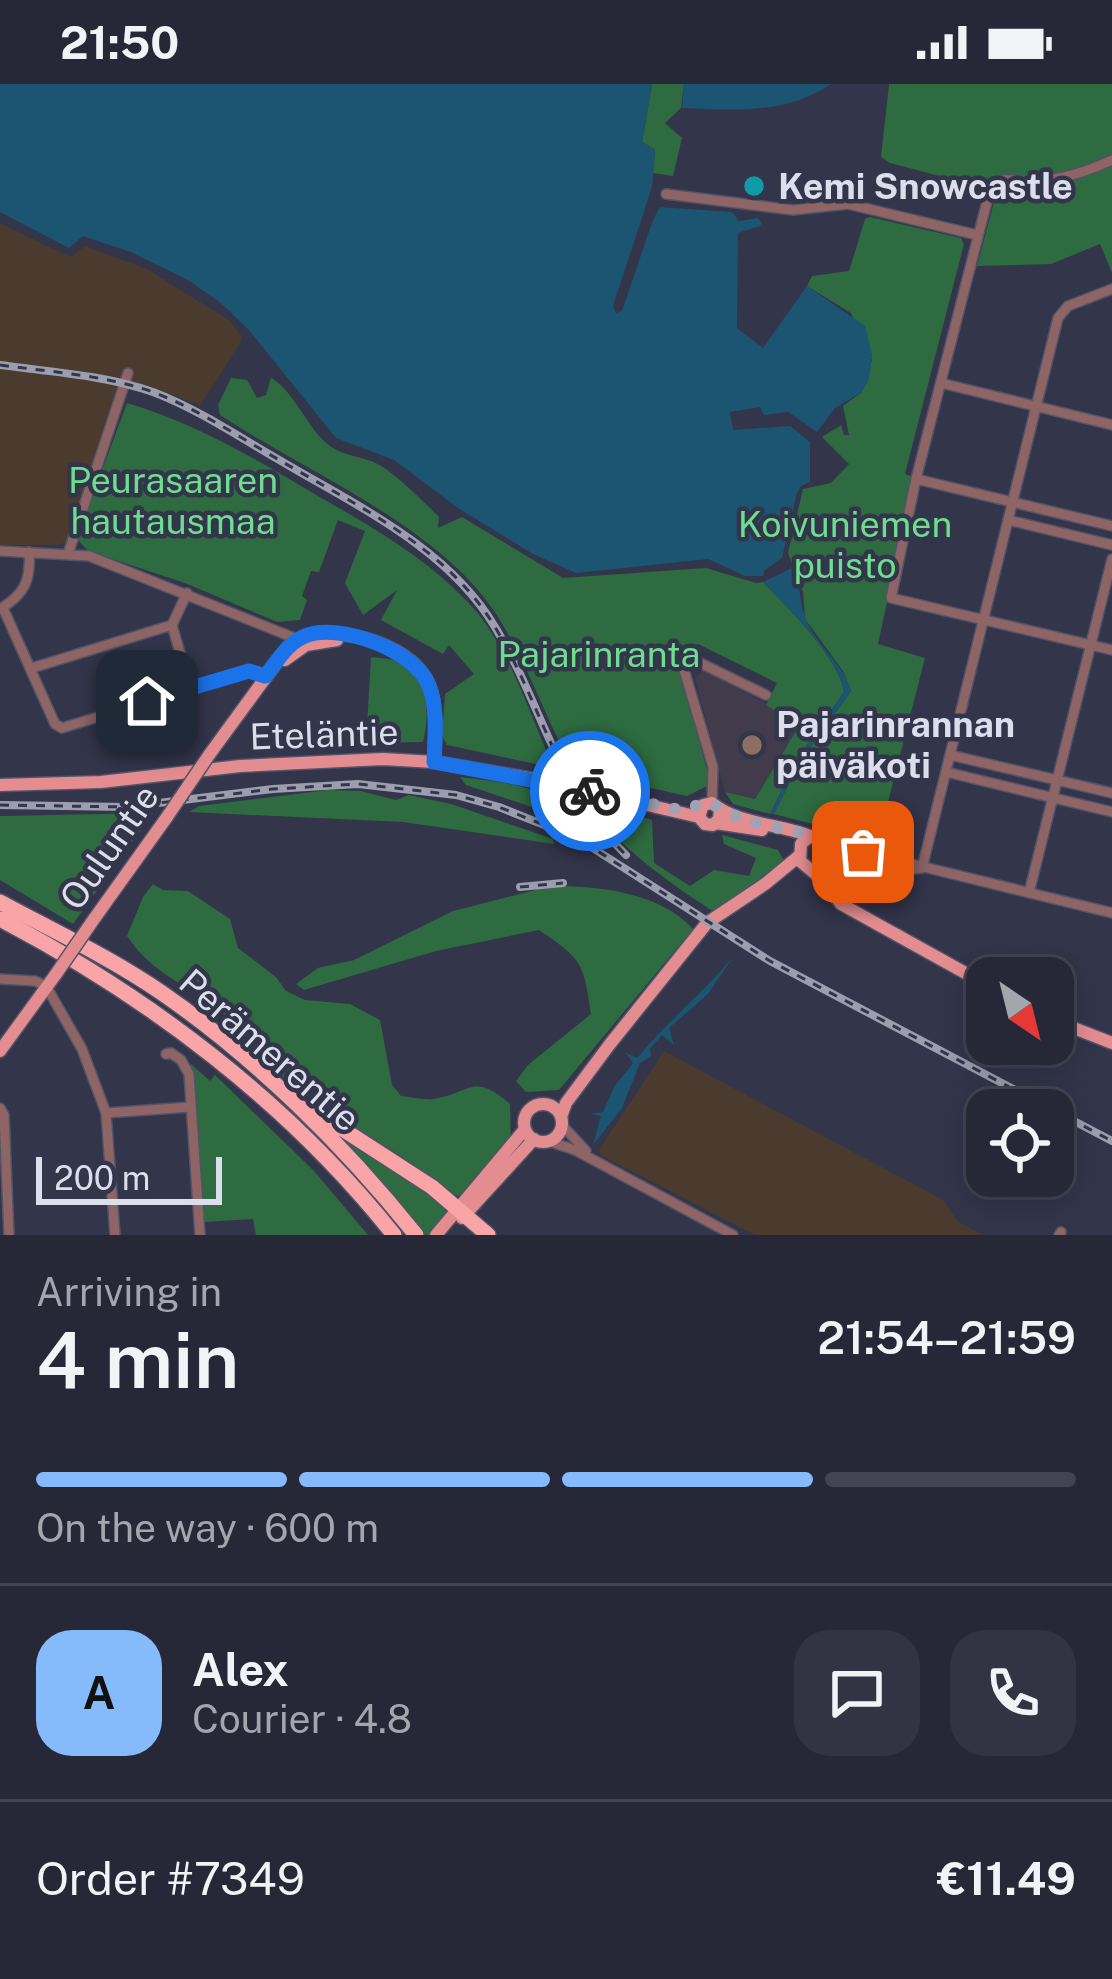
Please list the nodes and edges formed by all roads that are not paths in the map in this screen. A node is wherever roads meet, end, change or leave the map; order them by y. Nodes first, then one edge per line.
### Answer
1 (1112, 160) edge
2 (666, 194) dead end
3 (977, 236) junction
4 (1112, 289) edge
5 (128, 373) dead end
6 (941, 383) junction
7 (1036, 407) junction
8 (1112, 424) edge
9 (916, 479) junction
10 (1012, 502) junction
11 (1008, 520) junction
12 (1112, 526) edge
13 (1112, 544) edge
14 (0, 551) edge
15 (29, 552) junction
16 (68, 554) junction
17 (1112, 559) edge
18 (187, 593) junction
19 (2, 608) edge
20 (983, 620) junction
21 (172, 625) junction
22 (302, 641) junction
23 (1090, 645) junction
24 (1112, 650) edge
25 (32, 668) junction
26 (265, 676) junction
27 (190, 688) junction
28 (766, 695) dead end
29 (950, 755) junction
30 (434, 762) junction
31 (946, 772) junction
32 (1057, 781) junction
33 (0, 785) edge
34 (1112, 793) edge
35 (1052, 798) junction
36 (710, 811) junction
37 (1112, 812) edge
38 (810, 836) junction
39 (834, 845) junction
40 (799, 853) junction
41 (922, 868) junction
42 (821, 872) junction
43 (766, 884) junction
44 (1029, 893) junction
45 (0, 902) edge
46 (1112, 913) edge
47 (0, 919) edge
48 (966, 973) edge
49 (0, 979) edge
50 (51, 980) junction
51 (1074, 1028) edge
52 (1112, 1043) edge
53 (610, 1044) junction
54 (0, 1051) edge
55 (166, 1054) dead end
56 (250, 1062) junction
57 (548, 1104) junction
58 (190, 1107) junction
59 (0, 1108) edge
60 (106, 1113) junction
61 (562, 1121) junction
62 (536, 1136) junction
63 (599, 1163) junction
64 (462, 1211) junction
65 (706, 1221) junction
66 (442, 1233) edge
67 (9, 1235) edge
68 (116, 1235) edge
69 (200, 1235) edge
70 (390, 1235) edge
71 (416, 1235) edge
72 (488, 1235) edge
73 (698, 1235) edge
74 (733, 1235) edge

1 - 3 street
2 - 3 street
3 - 6 street
4 - 7 street
5 - 16 street
6 - 7 street
6 - 9 street
7 - 8 street
7 - 10 street
9 - 10 street
9 - 20 street
10 - 11 street
10 - 12 street
11 - 13 street
11 - 20 street
14 - 15 street
15 - 16 street
15 - 19 street
16 - 18 street
17 - 23 street
18 - 21 street
18 - 22 street
19 - 25 street
20 - 23 street
20 - 29 street
21 - 25 street
21 - 27 street
22 - 26 main road, Ouluntie
22 - 30 main road
23 - 24 street
23 - 32 street
25 - 27 street
26 - 27 street
26 - 50 main road, Ouluntie, bridge
28 - 36 street
29 - 31 street
29 - 32 street
30 - 33 main road, Eteläntie
30 - 36 main road, Eteläntie
31 - 35 street
31 - 41 street
32 - 34 street
32 - 35 street
35 - 37 street
35 - 44 street
36 - 38 main road
36 - 40 main road
38 - 39 main road
38 - 40 main road
39 - 41 street
39 - 42 main road
40 - 42 main road
40 - 43 main road
41 - 42 street
41 - 44 street
42 - 43 main road
42 - 48 main road
43 - 53 main road
44 - 46 street
45 - 56 highway, Perämerentie
47 - 70 highway, Perämerentie
49 - 50 street
50 - 54 main road, Ouluntie
50 - 60 street
51 - 52 main road
53 - 57 main road
53 - 61 main road
55 - 58 street
56 - 64 highway
56 - 71 highway, Perämerentie
57 - 61 main road
57 - 62 main road
58 - 60 street
58 - 69 street
59 - 67 street
60 - 68 street
61 - 62 main road
61 - 63 street
62 - 63 street
62 - 64 main road
63 - 65 street
64 - 66 main road
64 - 72 highway
65 - 73 street
65 - 74 street

